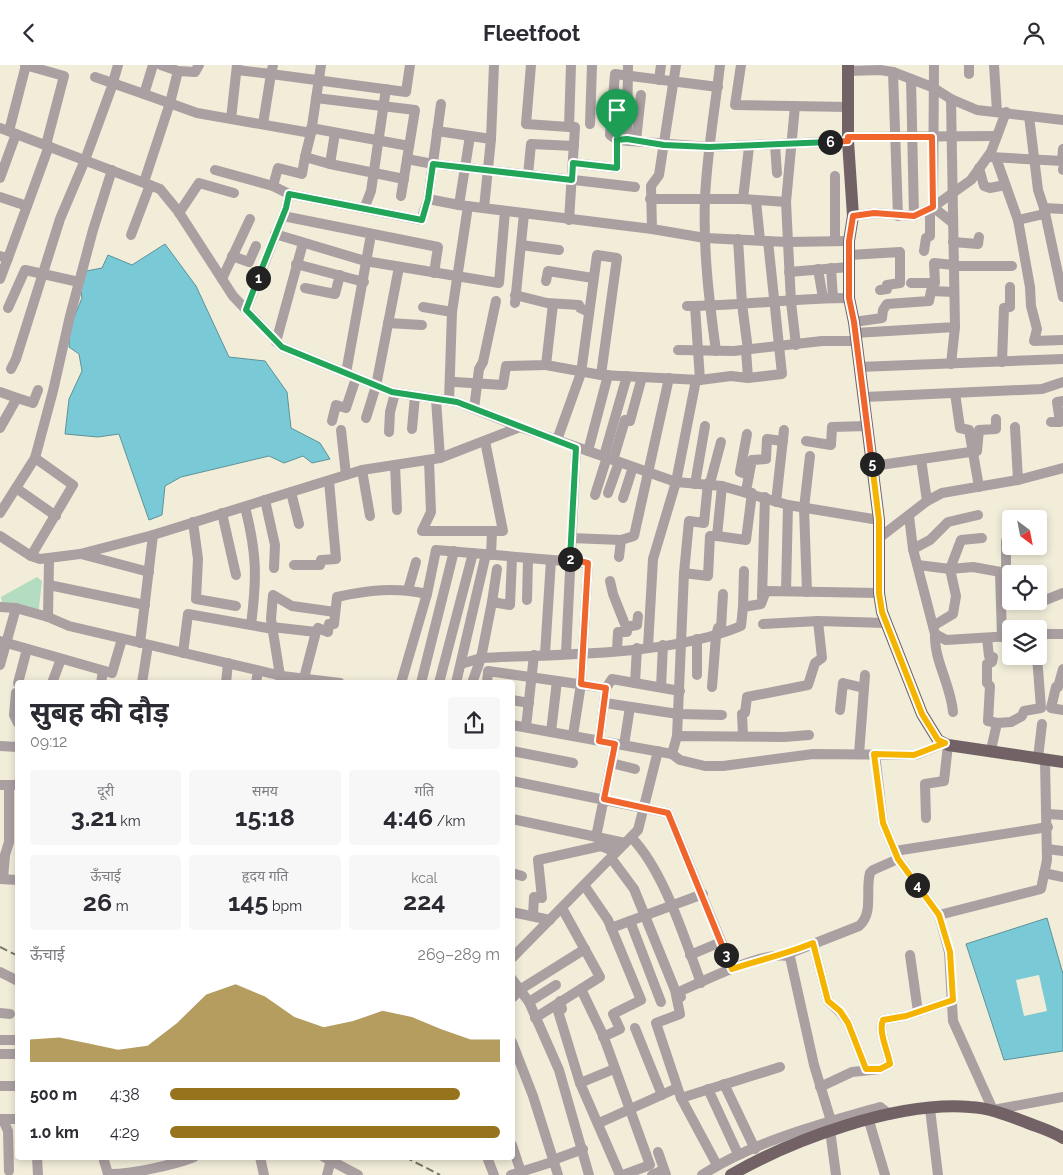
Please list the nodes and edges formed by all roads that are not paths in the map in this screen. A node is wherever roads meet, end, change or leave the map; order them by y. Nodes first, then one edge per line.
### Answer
1 (26, 65) edge
2 (67, 65) edge
3 (118, 65) edge
4 (153, 65) edge
5 (161, 65) edge
6 (199, 65) edge
7 (320, 65) edge
8 (410, 65) edge
9 (494, 65) edge
10 (531, 65) edge
11 (571, 65) edge
12 (592, 65) edge
13 (661, 65) edge
14 (676, 65) edge
15 (720, 65) edge
16 (741, 65) edge
17 (934, 65) edge
18 (994, 65) edge
19 (237, 67) edge
20 (848, 68) edge
21 (272, 69) edge
22 (628, 70) edge
23 (178, 71) junction
24 (893, 72) junction
25 (64, 76) junction
26 (95, 77) dead end
27 (659, 79) junction
28 (911, 79) junction
29 (318, 80) junction
30 (674, 81) junction
31 (114, 83) junction
32 (718, 87) junction
33 (932, 87) junction
34 (386, 89) junction
35 (144, 94) junction
36 (641, 95) dead end
37 (316, 97) junction
38 (951, 99) junction
39 (170, 103) junction
40 (441, 104) dead end
41 (383, 106) junction
42 (794, 106) junction
43 (848, 107) junction
44 (1001, 112) junction
45 (1029, 116) junction
46 (232, 119) junction
47 (1063, 120) edge
48 (263, 124) junction
49 (590, 124) dead end
50 (569, 127) junction
51 (311, 130) junction
52 (8, 131) edge
53 (438, 131) junction
54 (335, 133) junction
55 (470, 136) junction
56 (952, 136) junction
57 (997, 136) junction
58 (895, 137) junction
59 (912, 137) junction
60 (932, 137) junction
61 (491, 139) junction
62 (848, 139) junction
63 (378, 140) junction
64 (627, 140) junction
65 (791, 143) junction
66 (47, 145) junction
67 (664, 145) junction
68 (774, 145) junction
69 (409, 146) junction
70 (574, 146) junction
71 (709, 147) junction
72 (749, 147) junction
73 (1063, 149) edge
74 (306, 157) junction
75 (992, 157) junction
76 (407, 159) junction
77 (1034, 159) junction
78 (85, 160) junction
79 (573, 163) junction
80 (330, 164) junction
81 (433, 164) junction
82 (465, 168) junction
83 (979, 168) junction
84 (112, 170) junction
85 (215, 170) dead end
86 (488, 170) junction
87 (374, 172) junction
88 (777, 173) dead end
89 (528, 175) junction
90 (835, 177) dead end
91 (0, 178) edge
92 (404, 179) junction
93 (572, 180) junction
94 (147, 183) junction
95 (1005, 185) junction
96 (273, 186) junction
97 (634, 187) dead end
98 (234, 193) dead end
99 (952, 193) junction
100 (289, 194) junction
101 (401, 195) dead end
102 (0, 197) edge
103 (705, 198) junction
104 (428, 199) junction
105 (650, 199) junction
106 (742, 199) junction
107 (756, 201) junction
108 (786, 202) junction
109 (463, 205) junction
110 (27, 206) junction
111 (484, 208) junction
112 (931, 208) junction
113 (364, 209) junction
114 (1063, 209) edge
115 (505, 211) junction
116 (1044, 211) junction
117 (180, 213) junction
118 (524, 213) junction
119 (283, 216) junction
120 (853, 216) junction
121 (898, 216) junction
122 (914, 216) junction
123 (250, 219) dead end
124 (569, 220) junction
125 (1018, 220) junction
126 (953, 223) junction
127 (652, 229) junction
128 (275, 233) junction
129 (132, 235) dead end
130 (979, 237) dead end
131 (705, 238) junction
132 (738, 239) junction
133 (370, 240) dead end
134 (764, 241) junction
135 (835, 241) junction
136 (849, 241) junction
137 (787, 242) junction
138 (953, 242) junction
139 (303, 243) junction
140 (256, 245) dead end
141 (521, 245) junction
142 (559, 250) dead end
143 (924, 251) dead end
144 (232, 256) junction
145 (4, 257) edge
146 (365, 261) junction
147 (849, 261) junction
148 (296, 264) junction
149 (954, 265) junction
150 (1012, 266) dead end
151 (399, 267) junction
152 (831, 268) junction
153 (818, 269) junction
154 (789, 272) junction
155 (43, 273) junction
156 (434, 273) junction
157 (340, 275) junction
158 (457, 277) junction
159 (593, 278) junction
160 (0, 279) edge
161 (222, 279) junction
162 (79, 281) junction
163 (546, 281) dead end
164 (364, 282) junction
165 (911, 283) dead end
166 (1010, 287) dead end
167 (305, 288) dead end
168 (880, 290) dead end
169 (954, 292) junction
170 (1063, 297) edge
171 (828, 298) junction
172 (849, 298) junction
173 (496, 301) dead end
174 (774, 302) junction
175 (791, 302) junction
176 (552, 304) junction
177 (742, 304) junction
178 (710, 306) junction
179 (423, 307) dead end
180 (8, 308) dead end
181 (246, 310) junction
182 (589, 311) junction
183 (452, 312) junction
184 (388, 323) junction
185 (422, 325) dead end
186 (955, 327) junction
187 (855, 332) junction
188 (1063, 340) edge
189 (276, 341) junction
190 (796, 345) junction
191 (779, 347) junction
192 (678, 350) dead end
193 (698, 350) junction
194 (747, 350) junction
195 (716, 351) junction
196 (1063, 359) edge
197 (1002, 362) junction
198 (951, 364) junction
199 (546, 365) junction
200 (859, 367) junction
201 (11, 369) dead end
202 (581, 373) junction
203 (604, 375) junction
204 (351, 376) junction
205 (627, 376) junction
206 (642, 377) junction
207 (669, 378) junction
208 (748, 378) junction
209 (698, 380) junction
210 (455, 382) dead end
211 (1063, 382) edge
212 (477, 384) junction
213 (376, 386) junction
214 (38, 390) dead end
215 (0, 392) edge
216 (395, 393) junction
217 (955, 393) junction
218 (415, 396) junction
219 (864, 397) junction
220 (17, 399) junction
221 (436, 399) junction
222 (449, 401) junction
223 (1063, 401) edge
224 (474, 409) junction
225 (366, 418) dead end
226 (996, 419) dead end
227 (332, 421) dead end
228 (1051, 422) dead end
229 (868, 425) junction
230 (705, 426) dead end
231 (520, 427) junction
232 (1015, 427) dead end
233 (0, 428) edge
234 (412, 429) dead end
235 (341, 430) dead end
236 (784, 430) dead end
237 (389, 432) dead end
238 (747, 433) dead end
239 (558, 440) junction
240 (485, 441) junction
241 (783, 441) junction
242 (806, 441) dead end
243 (721, 442) dead end
244 (576, 448) junction
245 (588, 451) junction
246 (973, 452) junction
247 (810, 456) dead end
248 (35, 458) junction
249 (440, 458) junction
250 (611, 459) junction
251 (921, 459) junction
252 (429, 460) junction
253 (395, 465) junction
254 (873, 466) junction
255 (633, 467) junction
256 (1063, 468) edge
257 (362, 470) junction
258 (649, 472) junction
259 (346, 475) junction
260 (749, 475) junction
261 (1018, 480) junction
262 (329, 481) junction
263 (676, 482) junction
264 (709, 483) junction
265 (695, 484) junction
266 (722, 486) junction
267 (979, 487) junction
268 (16, 488) junction
269 (291, 492) junction
270 (749, 492) junction
271 (608, 493) dead end
272 (595, 495) dead end
273 (765, 497) junction
274 (623, 498) dead end
275 (264, 500) junction
276 (927, 501) junction
277 (776, 502) junction
278 (788, 505) junction
279 (245, 507) junction
280 (804, 508) junction
281 (397, 510) dead end
282 (0, 513) edge
283 (222, 513) junction
284 (978, 515) dead end
285 (56, 516) junction
286 (909, 516) junction
287 (370, 517) dead end
288 (879, 520) junction
289 (193, 522) junction
290 (299, 524) dead end
291 (492, 531) junction
292 (153, 535) junction
293 (717, 536) junction
294 (0, 537) edge
295 (571, 538) junction
296 (879, 538) junction
297 (982, 538) dead end
298 (621, 539) junction
299 (913, 549) junction
300 (454, 551) junction
301 (472, 553) junction
302 (80, 554) junction
303 (489, 555) junction
304 (1006, 555) edge
305 (31, 556) junction
306 (619, 557) dead end
307 (512, 558) junction
308 (49, 559) junction
309 (528, 559) junction
310 (551, 560) junction
311 (570, 560) junction
312 (416, 562) dead end
313 (294, 565) dead end
314 (918, 565) junction
315 (274, 568) dead end
316 (497, 569) dead end
317 (950, 569) junction
318 (744, 571) dead end
319 (149, 572) junction
320 (684, 573) junction
321 (1000, 573) junction
322 (236, 575) dead end
323 (610, 581) dead end
324 (50, 585) junction
325 (408, 590) junction
326 (786, 591) junction
327 (807, 592) junction
328 (879, 593) junction
329 (1063, 593) edge
330 (427, 594) junction
331 (723, 594) dead end
332 (196, 599) junction
333 (527, 600) dead end
334 (762, 601) junction
335 (492, 602) junction
336 (1001, 603) junction
337 (145, 605) junction
338 (236, 606) dead end
339 (0, 607) edge
340 (743, 607) junction
341 (16, 608) junction
342 (335, 612) junction
343 (188, 614) junction
344 (638, 616) dead end
345 (48, 617) junction
346 (1004, 620) edge
347 (818, 621) junction
348 (886, 623) junction
349 (763, 624) dead end
350 (251, 625) junction
351 (626, 627) junction
352 (272, 628) junction
353 (934, 630) junction
354 (316, 632) junction
355 (1047, 634) edge
356 (1063, 634) edge
357 (716, 636) junction
358 (1002, 637) edge
359 (987, 638) junction
360 (122, 639) junction
361 (697, 639) junction
362 (3, 642) edge
363 (681, 642) junction
364 (144, 644) junction
365 (663, 645) junction
366 (642, 648) junction
367 (26, 649) junction
368 (617, 650) junction
369 (183, 653) junction
370 (566, 653) junction
371 (582, 653) junction
372 (540, 655) junction
373 (481, 658) junction
374 (61, 659) junction
375 (228, 663) junction
376 (461, 664) junction
377 (0, 665) edge
378 (1038, 665) edge
379 (103, 671) junction
380 (258, 671) junction
381 (1062, 674) edge
382 (697, 675) dead end
383 (865, 675) dead end
384 (533, 677) junction
385 (510, 678) edge
386 (281, 679) edge
387 (308, 679) edge
388 (19, 680) edge
389 (53, 680) edge
390 (102, 680) edge
391 (142, 680) edge
392 (226, 680) edge
393 (256, 680) edge
394 (403, 680) edge
395 (422, 680) edge
396 (440, 680) edge
397 (457, 680) edge
398 (473, 680) edge
399 (487, 680) edge
400 (558, 681) junction
401 (635, 683) junction
402 (581, 684) junction
403 (661, 687) junction
404 (712, 687) dead end
405 (606, 688) junction
406 (864, 688) junction
407 (680, 691) junction
408 (515, 701) edge
409 (529, 703) junction
410 (605, 703) junction
411 (630, 707) junction
412 (840, 709) dead end
413 (1063, 710) edge
414 (953, 712) dead end
415 (678, 714) junction
416 (722, 715) dead end
417 (997, 723) junction
418 (1042, 724) dead end
419 (515, 725) edge
420 (526, 727) junction
421 (551, 732) junction
422 (573, 735) junction
423 (677, 735) junction
424 (743, 735) junction
425 (809, 735) dead end
426 (599, 741) junction
427 (620, 744) junction
428 (946, 744) junction
429 (0, 746) edge
430 (15, 747) edge
431 (991, 750) junction
432 (658, 751) junction
433 (515, 752) edge
434 (672, 754) junction
435 (858, 754) junction
436 (874, 754) junction
437 (1042, 759) junction
438 (1063, 762) edge
439 (574, 763) dead end
440 (611, 763) junction
441 (635, 769) dead end
442 (515, 782) edge
443 (9, 785) edge
444 (604, 799) junction
445 (644, 807) junction
446 (1048, 814) junction
447 (1063, 815) edge
448 (926, 818) dead end
449 (515, 820) edge
450 (1048, 827) junction
451 (596, 837) junction
452 (628, 840) junction
453 (1047, 849) junction
454 (1063, 851) edge
455 (614, 855) junction
456 (897, 855) junction
457 (1044, 873) junction
458 (1063, 877) edge
459 (1, 879) edge
460 (15, 880) edge
461 (584, 885) junction
462 (703, 894) junction
463 (670, 906) junction
464 (562, 908) junction
465 (515, 913) edge
466 (939, 915) junction
467 (533, 916) junction
468 (643, 916) junction
469 (550, 920) junction
470 (630, 921) junction
471 (611, 928) junction
472 (721, 942) junction
473 (813, 943) junction
474 (585, 949) junction
475 (690, 955) junction
476 (785, 955) junction
477 (910, 955) dead end
478 (515, 956) edge
479 (732, 969) junction
480 (0, 972) edge
481 (15, 980) edge
482 (515, 982) edge
483 (701, 983) junction
484 (556, 985) dead end
485 (521, 989) junction
486 (581, 989) junction
487 (515, 995) edge
488 (677, 999) junction
489 (953, 1000) junction
490 (560, 1001) junction
491 (529, 1002) junction
492 (661, 1002) dead end
493 (918, 1012) junction
494 (535, 1018) junction
495 (635, 1028) dead end
496 (604, 1037) junction
497 (15, 1040) edge
498 (0, 1041) edge
499 (515, 1050) edge
500 (0, 1054) edge
501 (15, 1054) edge
502 (780, 1067) dead end
503 (614, 1069) junction
504 (866, 1069) junction
505 (580, 1083) junction
506 (724, 1084) junction
507 (0, 1086) edge
508 (15, 1086) edge
509 (820, 1087) junction
510 (708, 1089) junction
511 (679, 1093) junction
512 (662, 1095) junction
513 (1063, 1097) edge
514 (630, 1109) junction
515 (930, 1109) junction
516 (993, 1110) junction
517 (890, 1115) junction
518 (2, 1119) edge
519 (15, 1119) edge
520 (869, 1121) junction
521 (599, 1123) junction
522 (831, 1126) junction
523 (1035, 1126) junction
524 (1063, 1138) edge
525 (1063, 1146) edge
526 (583, 1149) junction
527 (755, 1149) junction
528 (658, 1152) dead end
529 (515, 1153) edge
530 (738, 1154) junction
531 (36, 1160) edge
532 (104, 1160) edge
533 (183, 1160) edge
534 (261, 1160) edge
535 (327, 1160) edge
536 (329, 1160) edge
537 (488, 1160) edge
538 (553, 1160) junction
539 (6, 1165) edge
540 (717, 1165) junction
541 (137, 1173) edge
542 (522, 1173) edge
543 (665, 1173) edge
544 (38, 1175) edge
545 (264, 1175) edge
546 (327, 1175) edge
547 (358, 1175) edge
548 (494, 1175) edge
549 (511, 1175) edge
550 (558, 1175) edge
551 (590, 1175) edge
552 (622, 1175) edge
553 (652, 1175) edge
554 (702, 1175) edge
555 (731, 1175) edge
556 (836, 1175) edge
557 (885, 1175) edge
558 (938, 1175) edge

1 - 25 street
1 - 52 street
2 - 25 street
3 - 31 street
4 - 35 street
5 - 23 street
6 - 23 street
7 - 29 street
8 - 34 street
9 - 61 street
10 - 50 street
11 - 50 street
12 - 49 street
13 - 27 street
14 - 30 street
15 - 32 street
16 - 42 street
17 - 33 street
18 - 44 street
19 - 21 street
19 - 46 street
20 - 24 street
20 - 43 main road
21 - 29 street
21 - 48 street
22 - 27 street
22 - 64 street
22 - 64 street
23 - 39 street
24 - 28 street
24 - 58 street
25 - 66 street
26 - 31 street
27 - 30 street
28 - 33 street
28 - 59 street
29 - 34 street
29 - 37 street
30 - 32 street
30 - 67 street
31 - 35 street
31 - 78 street
32 - 71 street
33 - 38 street
33 - 60 street
34 - 41 street
35 - 39 street
36 - 64 street
37 - 41 street
37 - 51 street
38 - 44 street
38 - 56 street
39 - 46 street
39 - 94 street
40 - 53 street
41 - 63 street
41 - 69 street
42 - 43 street
42 - 65 street
43 - 62 main road
44 - 45 street
44 - 57 street
45 - 47 street
45 - 77 street
46 - 48 street
48 - 51 street
50 - 70 street
51 - 54 street
51 - 74 street
52 - 66 street
52 - 91 street
53 - 55 street
53 - 81 street
54 - 63 street
54 - 80 street
55 - 61 street
55 - 82 street
56 - 57 street
56 - 60 street
56 - 99 street
57 - 75 street
58 - 59 street
58 - 62 street
58 - 121 street
59 - 60 street
59 - 122 street
60 - 112 street
61 - 86 street
62 - 65 street
62 - 120 main road
63 - 69 street
63 - 87 street
64 - 67 street
64 - 79 street
65 - 68 street
65 - 108 street
66 - 78 street
66 - 110 street
67 - 71 street
67 - 105 street
68 - 72 street
68 - 88 street
69 - 76 street
70 - 79 street
70 - 89 street
71 - 72 street
71 - 103 street
72 - 106 street
73 - 77 street
74 - 80 street
74 - 96 street
75 - 77 street
75 - 83 street
75 - 95 street
76 - 81 street
76 - 92 street
77 - 116 street
78 - 84 street
78 - 155 street
79 - 93 street
80 - 87 street
81 - 82 street
81 - 104 street
82 - 86 street
82 - 109 street
83 - 95 street
83 - 99 street
84 - 94 street
84 - 162 street
85 - 96 street
86 - 89 street
86 - 111 street
87 - 92 street
87 - 113 street
89 - 93 street
90 - 135 street
92 - 101 street
93 - 97 street
93 - 124 street
94 - 117 street
94 - 129 street
95 - 125 street
96 - 100 street
98 - 117 street
99 - 112 street
99 - 126 street
100 - 113 street
100 - 119 street
102 - 110 street
103 - 105 street
103 - 106 street
103 - 131 street
104 - 109 street
104 - 113 street
105 - 127 street
106 - 107 street
107 - 108 street
107 - 134 street
108 - 137 street
109 - 111 street
109 - 158 street
110 - 145 street
111 - 115 street
112 - 122 street
112 - 126 street
112 - 143 street
114 - 116 street
115 - 118 street
115 - 158 street
116 - 125 street
116 - 170 street
117 - 161 street
118 - 124 street
118 - 141 street
119 - 128 street
119 - 156 street
120 - 121 street
120 - 136 main road
121 - 122 street
123 - 144 street
124 - 127 street
125 - 188 street
126 - 138 street
127 - 131 street
128 - 139 street
128 - 181 street
130 - 138 street
131 - 132 street
131 - 178 street
132 - 134 street
132 - 177 street
133 - 146 street
134 - 137 street
134 - 174 street
135 - 136 street
135 - 137 street
136 - 147 main road
137 - 154 street
138 - 149 street
139 - 146 street
139 - 148 street
140 - 144 street
141 - 142 street
141 - 176 street
144 - 161 street
145 - 160 street
146 - 151 street
146 - 164 street
147 - 152 street
147 - 168 street
147 - 172 main road
148 - 157 street
148 - 189 street
149 - 150 street
149 - 165 street
149 - 169 street
151 - 156 street
151 - 184 street
152 - 153 street
152 - 171 street
153 - 154 street
153 - 171 street
154 - 175 street
155 - 162 street
155 - 180 street
155 - 201 street
156 - 158 street
157 - 164 street
157 - 167 street
158 - 183 street
159 - 163 street
159 - 182 street
159 - 203 street
161 - 181 street
162 - 248 street
164 - 204 street
166 - 197 street
169 - 186 street
169 - 187 street
171 - 172 street
171 - 175 street
172 - 187 main road
173 - 212 street
174 - 175 street
174 - 177 street
174 - 191 street
175 - 190 street
176 - 182 street
176 - 199 street
177 - 178 street
177 - 194 street
178 - 193 street
178 - 195 street
179 - 183 street
181 - 189 street
182 - 202 street
183 - 222 street
184 - 185 street
184 - 213 street
186 - 187 street
186 - 198 street
187 - 190 street
187 - 200 main road
189 - 204 street
190 - 191 street
191 - 194 street
191 - 208 street
192 - 193 street
193 - 195 street
193 - 209 street
194 - 195 street
194 - 208 street
196 - 197 street
197 - 198 street
198 - 200 street
199 - 202 street
199 - 212 street
200 - 219 main road
202 - 203 street
202 - 239 street
203 - 205 street
203 - 245 street
204 - 213 street
204 - 227 street
205 - 206 street
205 - 250 street
206 - 207 street
206 - 250 street
207 - 209 street
207 - 258 street
208 - 209 street
209 - 263 street
210 - 212 street
211 - 217 street
212 - 224 street
213 - 216 street
213 - 225 street
214 - 220 street
215 - 220 street
216 - 218 street
216 - 237 street
217 - 219 street
217 - 246 street
218 - 221 street
218 - 234 street
219 - 229 main road
220 - 233 street
221 - 222 street
221 - 249 street
222 - 224 street
223 - 228 street
224 - 231 street
226 - 246 street
229 - 242 street
229 - 254 main road
230 - 265 street
231 - 239 street
231 - 240 street
232 - 261 street
235 - 259 street
236 - 241 street
238 - 260 street
239 - 244 street
240 - 249 street
240 - 291 street
241 - 260 street
241 - 277 street
243 - 264 street
244 - 245 street
244 - 295 street
245 - 250 street
246 - 251 street
246 - 267 street
247 - 280 street
248 - 268 street
248 - 285 street
249 - 252 street
250 - 255 street
250 - 271 street
250 - 272 street
251 - 254 street
251 - 276 street
252 - 253 street
252 - 291 street
253 - 257 street
253 - 281 street
254 - 288 main road
255 - 258 street
255 - 274 street
256 - 261 street
257 - 259 street
257 - 287 street
258 - 263 street
258 - 298 street
259 - 262 street
260 - 270 street
261 - 267 street
262 - 269 street
262 - 313 street
263 - 265 street
263 - 366 street
264 - 265 street
264 - 266 street
264 - 320 street
266 - 270 street
266 - 293 street
267 - 276 street
268 - 282 street
268 - 285 street
269 - 275 street
269 - 290 street
270 - 273 street
270 - 293 street
273 - 277 street
273 - 334 street
275 - 279 street
275 - 315 street
276 - 286 street
277 - 278 street
278 - 280 street
278 - 326 street
279 - 283 street
279 - 350 street
280 - 288 street
280 - 327 street
283 - 289 street
283 - 322 street
284 - 299 street
285 - 305 street
286 - 296 street
286 - 299 street
288 - 296 main road
289 - 292 street
289 - 332 street
291 - 303 street
292 - 302 street
292 - 319 street
293 - 320 street
294 - 305 street
295 - 298 street
295 - 311 street
296 - 328 main road
297 - 317 street
298 - 306 street
299 - 314 street
300 - 301 street
300 - 330 street
300 - 395 street
301 - 303 street
301 - 396 street
302 - 308 street
302 - 319 street
303 - 307 street
303 - 376 street
304 - 321 street
305 - 308 street
307 - 309 street
307 - 335 street
308 - 324 street
309 - 310 street
309 - 333 street
310 - 311 street
310 - 372 street
311 - 370 street
311 - 371 street
312 - 325 street
314 - 317 street
314 - 353 street
316 - 335 street
317 - 321 street
317 - 353 street
318 - 340 street
319 - 337 street
320 - 363 street
321 - 336 street
323 - 351 street
324 - 337 street
324 - 345 street
325 - 330 street
325 - 342 street
326 - 327 street
326 - 334 street
327 - 328 street
328 - 348 main road
329 - 336 street
330 - 394 street
331 - 357 street
332 - 338 street
332 - 343 street
334 - 340 street
335 - 373 street
336 - 346 street
337 - 364 street
339 - 341 street
340 - 357 street
341 - 345 street
341 - 362 street
342 - 352 street
342 - 354 street
343 - 350 street
343 - 369 street
344 - 351 street
345 - 360 street
347 - 348 street
347 - 349 street
347 - 424 street
348 - 428 main road
350 - 352 street
351 - 368 street
352 - 354 street
352 - 386 street
353 - 359 street
353 - 414 street
354 - 387 street
355 - 356 street
357 - 361 street
357 - 404 street
358 - 359 street
359 - 417 street
360 - 364 street
360 - 379 street
361 - 363 street
361 - 382 street
362 - 367 street
362 - 377 street
363 - 365 street
363 - 407 street
364 - 369 street
364 - 391 street
365 - 366 street
365 - 403 street
366 - 368 street
366 - 401 street
367 - 374 street
367 - 388 street
368 - 371 street
369 - 375 street
370 - 371 street
370 - 372 street
371 - 402 street
372 - 373 street
372 - 384 street
373 - 376 street
373 - 398 street
374 - 379 street
374 - 389 street
375 - 380 street
375 - 392 street
376 - 397 street
378 - 417 street
379 - 390 street
380 - 386 street
380 - 393 street
381 - 413 street
383 - 406 street
384 - 385 street
384 - 400 street
384 - 409 street
385 - 399 street
386 - 387 street
400 - 402 street
400 - 421 street
401 - 403 street
401 - 405 street
402 - 405 street
402 - 422 street
403 - 407 street
405 - 410 street
406 - 412 street
406 - 435 street
407 - 415 street
408 - 409 street
409 - 420 street
410 - 411 street
410 - 426 street
411 - 415 street
411 - 427 street
415 - 416 street
415 - 423 street
417 - 431 street
418 - 437 street
419 - 420 street
420 - 421 street
421 - 422 street
422 - 426 street
423 - 424 street
423 - 434 street
424 - 425 street
426 - 427 street
427 - 432 street
427 - 440 street
428 - 431 main road
428 - 436 street
428 - 448 street
429 - 430 street
431 - 437 main road
432 - 434 street
432 - 445 street
433 - 439 street
434 - 435 street
435 - 436 street
436 - 456 street
437 - 438 main road
437 - 446 street
440 - 441 street
440 - 444 street
442 - 444 street
443 - 459 street
444 - 445 street
444 - 451 street
445 - 452 street
445 - 462 street
446 - 447 street
446 - 450 street
449 - 451 street
450 - 453 street
450 - 456 street
451 - 452 street
452 - 455 street
452 - 463 street
453 - 454 street
453 - 457 street
455 - 461 street
455 - 467 street
455 - 468 street
456 - 466 street
456 - 473 street
457 - 458 street
457 - 466 street
459 - 460 street
461 - 464 street
461 - 471 street
462 - 463 street
462 - 472 street
463 - 468 street
463 - 475 street
464 - 469 street
464 - 474 street
465 - 467 street
466 - 489 street
467 - 469 street
468 - 470 street
468 - 488 street
469 - 478 street
470 - 471 street
470 - 492 street
471 - 496 street
472 - 475 street
472 - 479 street
473 - 476 street
473 - 504 street
474 - 485 street
474 - 486 street
475 - 483 street
476 - 479 street
476 - 509 street
477 - 493 street
479 - 483 street
480 - 481 street
482 - 485 street
483 - 488 street
484 - 491 street
485 - 487 street
485 - 491 street
486 - 490 street
486 - 496 street
488 - 511 street
489 - 493 street
489 - 516 street
490 - 494 street
490 - 505 street
491 - 494 street
493 - 504 street
494 - 526 street
495 - 512 street
496 - 503 street
497 - 498 street
499 - 538 street
500 - 501 street
502 - 506 street
503 - 505 street
503 - 514 street
504 - 509 street
505 - 521 street
506 - 510 street
506 - 527 street
507 - 508 street
509 - 522 street
510 - 511 street
510 - 530 street
511 - 512 street
511 - 540 street
512 - 514 street
513 - 516 street
514 - 521 street
514 - 552 street
515 - 516 main road
515 - 517 main road
515 - 558 street
516 - 523 main road
517 - 520 main road
517 - 522 street
518 - 519 street
518 - 539 street
520 - 522 main road
520 - 557 street
521 - 552 street
522 - 527 street
522 - 555 main road
522 - 556 street
523 - 524 main road
523 - 525 main road
526 - 538 street
526 - 551 street
527 - 530 street
528 - 543 street
529 - 542 street
530 - 540 street
531 - 544 street
532 - 541 street
533 - 541 street
534 - 545 street
535 - 546 street
536 - 547 street
537 - 548 street
538 - 542 street
538 - 550 street
540 - 554 street
542 - 549 street
543 - 553 street

